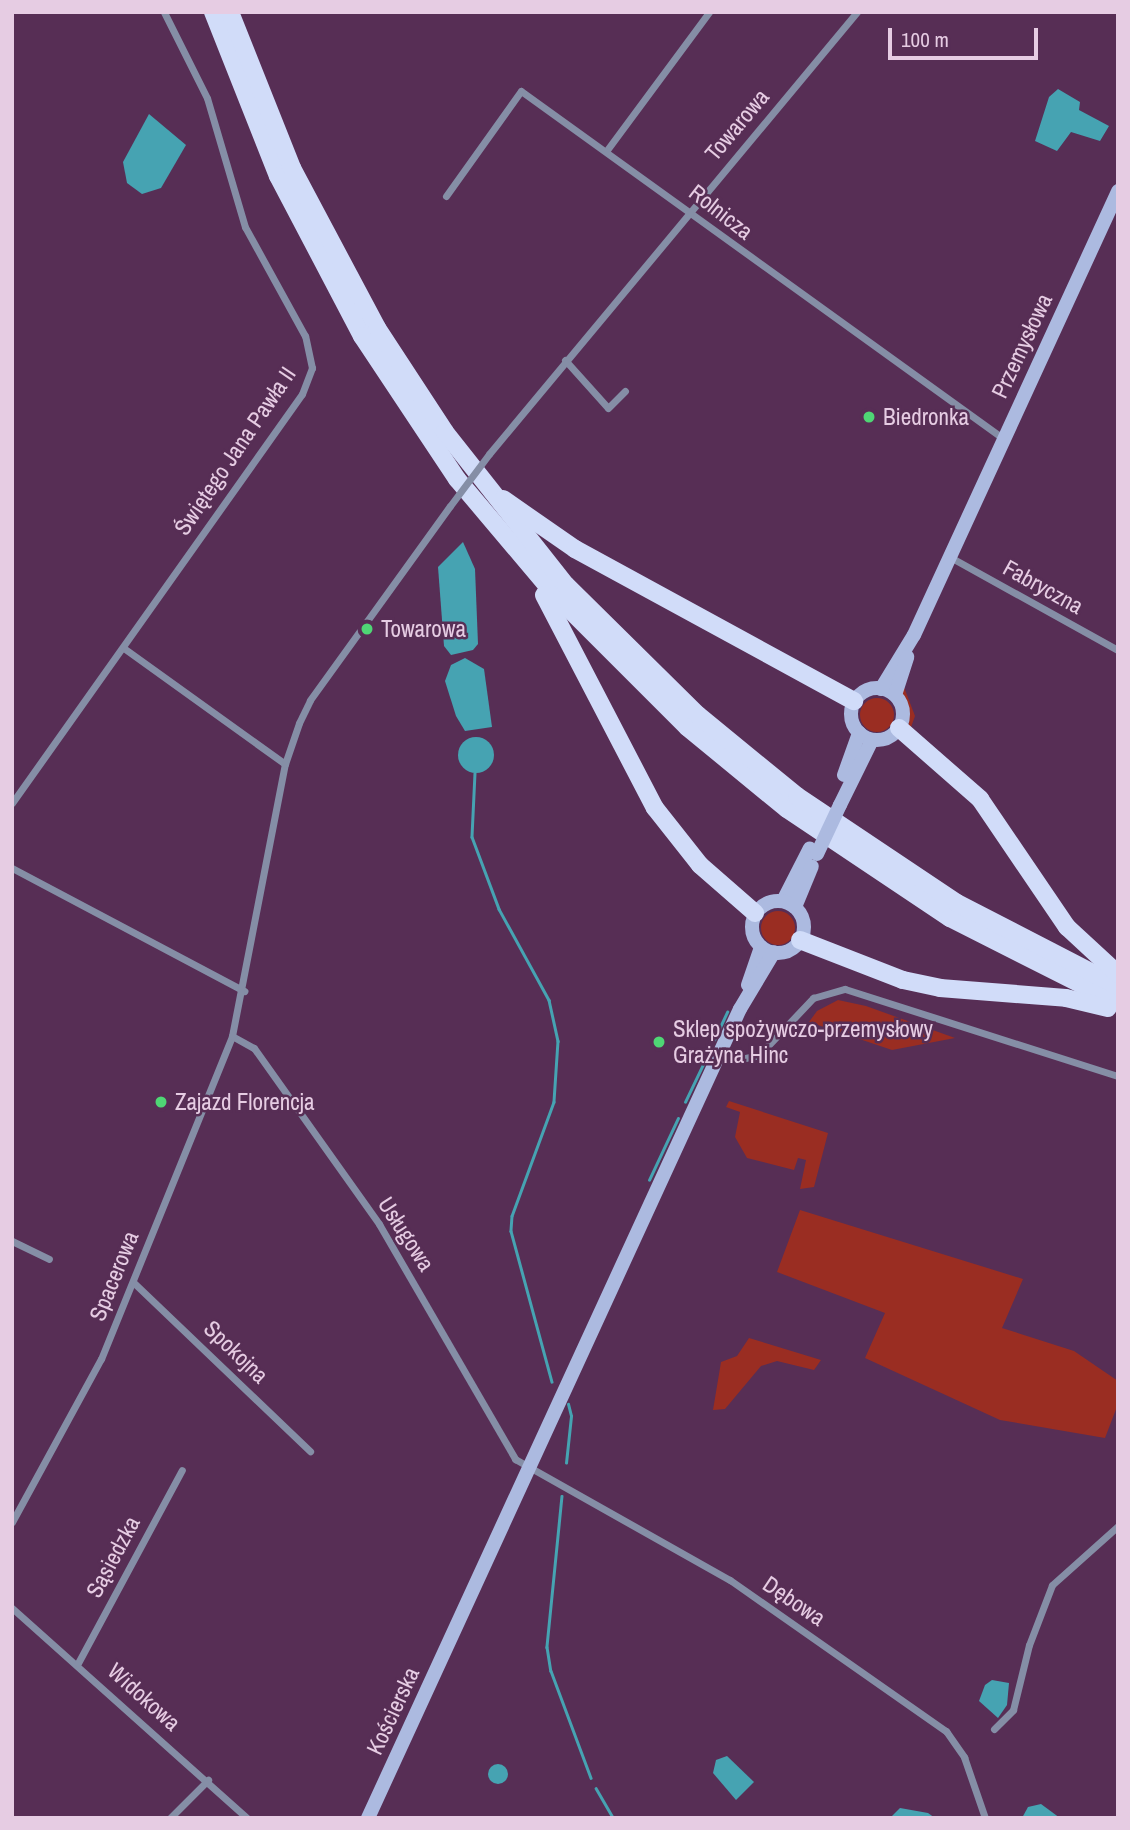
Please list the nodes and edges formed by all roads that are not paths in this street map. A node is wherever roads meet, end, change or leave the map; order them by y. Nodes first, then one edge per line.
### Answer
1 (164, 12) edge
2 (213, 12) edge
3 (230, 12) edge
4 (709, 12) edge
5 (857, 12) edge
6 (607, 150) junction
7 (1118, 191) edge
8 (446, 196) dead end
9 (689, 212) junction
10 (565, 360) junction
11 (625, 391) dead end
12 (1004, 439) junction
13 (495, 497) junction
14 (950, 557) junction
15 (532, 570) junction
16 (914, 635) junction
17 (125, 649) junction
18 (1118, 650) edge
19 (881, 689) junction
20 (895, 695) junction
21 (855, 701) junction
22 (899, 728) junction
23 (866, 737) junction
24 (285, 764) junction
25 (12, 803) edge
26 (12, 868) edge
27 (789, 904) junction
28 (755, 913) junction
29 (800, 940) junction
30 (768, 950) junction
31 (1118, 974) edge
32 (1118, 985) edge
33 (244, 991) junction
34 (1118, 1003) edge
35 (1118, 1011) edge
36 (232, 1036) junction
37 (720, 1053) junction
38 (1118, 1076) edge
39 (12, 1241) edge
40 (49, 1259) dead end
41 (133, 1282) junction
42 (310, 1451) dead end
43 (530, 1465) junction
44 (182, 1470) dead end
45 (12, 1522) edge
46 (1118, 1526) edge
47 (12, 1608) edge
48 (78, 1663) junction
49 (994, 1730) dead end
50 (208, 1780) junction
51 (170, 1818) edge
52 (247, 1818) edge
53 (368, 1818) edge
54 (985, 1818) edge

1 - 17 street, Świętego Jana Pawła II
2 - 15 main road
3 - 13 main road
4 - 6 street
5 - 9 street, Towarowa
6 - 8 street, Rolnicza
6 - 9 street, Rolnicza
7 - 12 main road, Przemysłowa
9 - 10 street, Towarowa
9 - 12 street, Rolnicza
10 - 11 street
10 - 24 street, Towarowa, bridge
12 - 14 main road, Przemysłowa
13 - 21 main road
13 - 32 main road
14 - 16 main road, Przemysłowa
14 - 18 street, Fabryczna
15 - 28 main road
15 - 34 main road
16 - 19 main road, Przemysłowa
16 - 20 main road, Przemysłowa
17 - 24 street
17 - 25 street, Świętego Jana Pawła II
19 - 20 main road
19 - 21 main road
20 - 22 main road
21 - 23 main road
22 - 23 main road
22 - 31 main road
23 - 27 main road
24 - 33 street, Towarowa
26 - 33 street
27 - 28 main road
27 - 29 main road
28 - 30 main road
29 - 30 main road
29 - 35 main road
30 - 37 main road
33 - 36 street, Towarowa
36 - 41 street, Spacerowa
36 - 43 street, Usługowa
37 - 38 street
37 - 43 main road, Kościerska
39 - 40 street
41 - 42 street, Spokojna
41 - 45 street, Spacerowa
43 - 53 main road, Kościerska
43 - 54 street, Dębowa
44 - 48 street, Sąsiedzka
46 - 49 street
47 - 48 street, Widokowa
48 - 50 street, Widokowa
50 - 51 street
50 - 52 street, Widokowa

